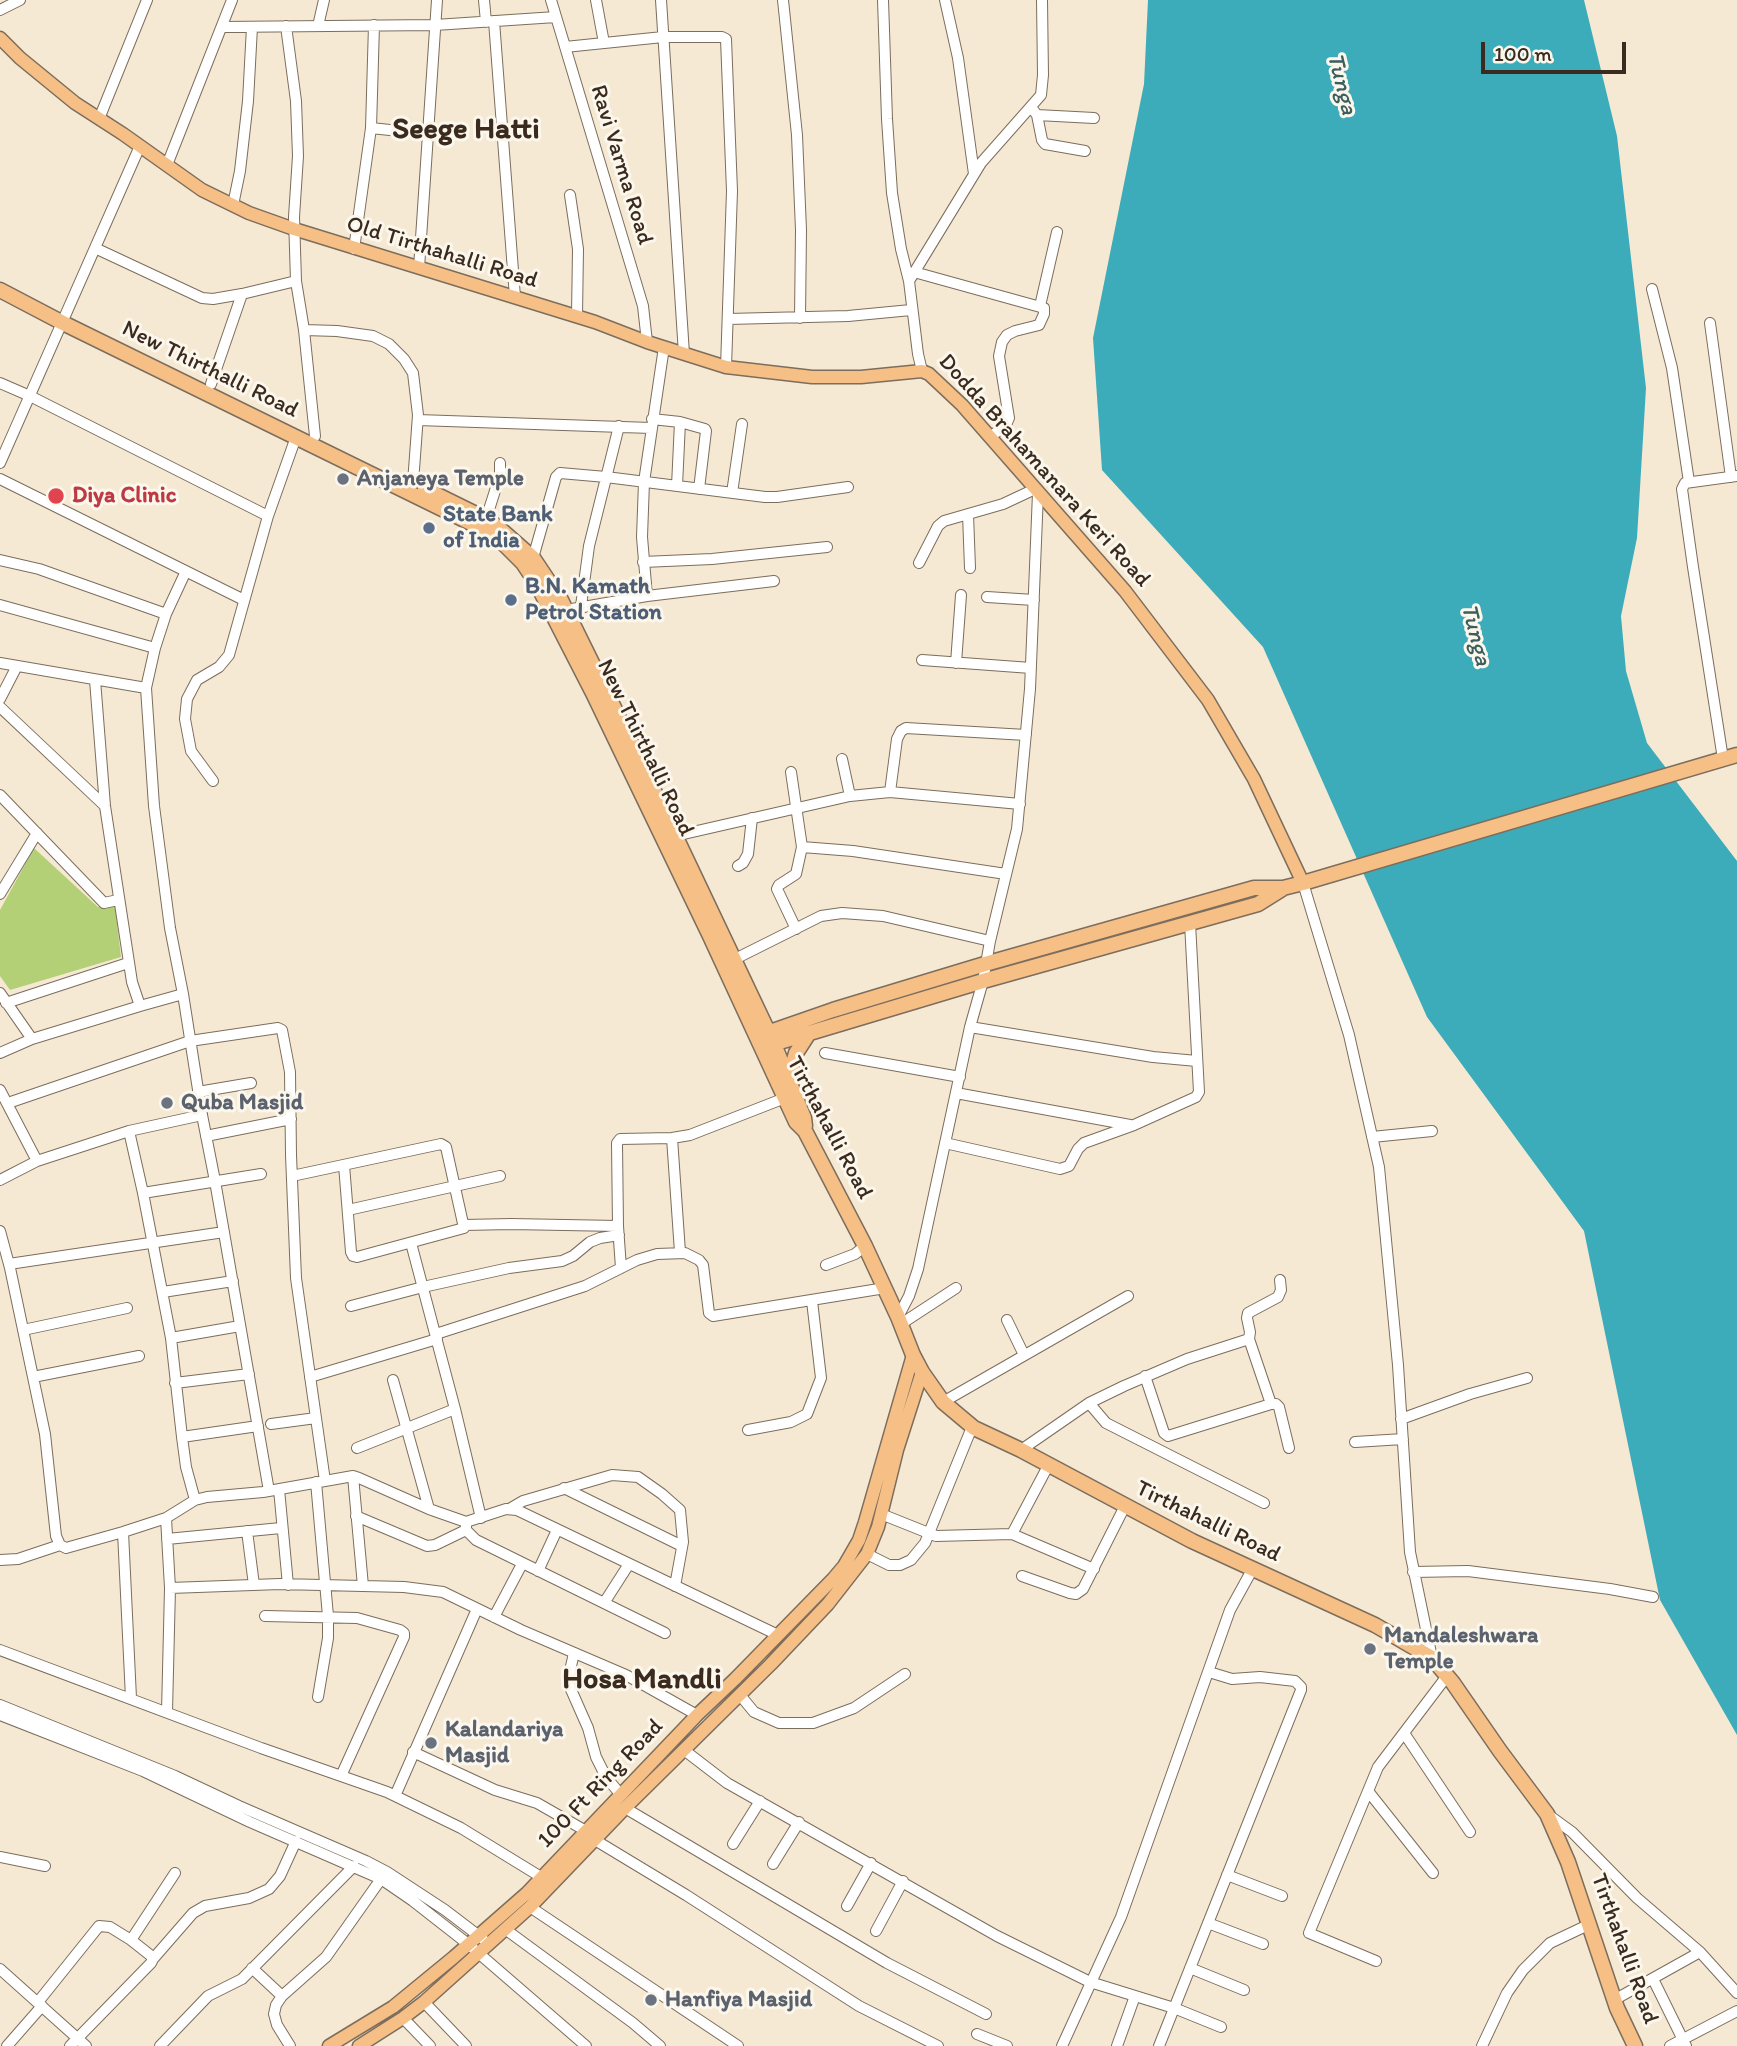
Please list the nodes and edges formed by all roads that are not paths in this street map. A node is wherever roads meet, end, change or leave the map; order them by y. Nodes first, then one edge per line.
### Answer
1 (20, 0) edge
2 (147, 0) edge
3 (232, 0) edge
4 (324, 0) edge
5 (437, 0) edge
6 (484, 0) edge
7 (551, 0) edge
8 (596, 0) edge
9 (661, 0) edge
10 (783, 0) edge
11 (883, 0) edge
12 (945, 0) edge
13 (1042, 0) edge
14 (0, 10) edge
15 (556, 17) junction
16 (490, 21) junction
17 (374, 25) junction
18 (435, 25) junction
19 (286, 26) junction
20 (317, 26) junction
21 (222, 27) junction
22 (252, 27) junction
23 (663, 37) junction
24 (0, 38) edge
25 (604, 43) junction
26 (565, 47) junction
27 (1034, 111) junction
28 (1094, 118) dead end
29 (99, 119) junction
30 (371, 128) junction
31 (428, 134) junction
32 (140, 146) junction
33 (1085, 151) dead end
34 (167, 165) junction
35 (974, 174) junction
36 (570, 195) dead end
37 (233, 205) junction
38 (295, 229) junction
39 (1057, 232) dead end
40 (95, 248) junction
41 (354, 249) junction
42 (419, 268) junction
43 (911, 276) junction
44 (0, 280) edge
45 (296, 281) junction
46 (1652, 289) dead end
47 (0, 290) edge
48 (242, 294) junction
49 (515, 298) junction
50 (1040, 306) junction
51 (911, 310) junction
52 (577, 316) junction
53 (800, 318) junction
54 (65, 319) junction
55 (728, 319) junction
56 (1710, 323) dead end
57 (304, 330) junction
58 (647, 342) junction
59 (664, 347) junction
60 (684, 354) junction
61 (726, 368) junction
62 (922, 371) junction
63 (0, 383) edge
64 (211, 384) junction
65 (30, 396) junction
66 (418, 421) junction
67 (680, 422) junction
68 (652, 423) junction
69 (742, 424) dead end
70 (619, 426) junction
71 (315, 436) junction
72 (990, 437) junction
73 (296, 438) junction
74 (0, 463) edge
75 (500, 463) dead end
76 (606, 477) junction
77 (1734, 477) edge
78 (0, 479) edge
79 (644, 482) junction
80 (1689, 482) junction
81 (413, 483) junction
82 (677, 486) junction
83 (848, 488) dead end
84 (698, 489) junction
85 (1037, 491) junction
86 (732, 493) junction
87 (968, 514) junction
88 (268, 516) junction
89 (486, 519) junction
90 (827, 547) dead end
91 (533, 558) junction
92 (0, 560) edge
93 (643, 562) junction
94 (919, 563) dead end
95 (970, 568) dead end
96 (186, 571) junction
97 (774, 581) dead end
98 (961, 595) dead end
99 (647, 596) junction
100 (987, 597) dead end
101 (244, 600) junction
102 (1034, 600) junction
103 (0, 605) edge
104 (581, 607) junction
105 (166, 614) junction
106 (566, 620) junction
107 (155, 648) junction
108 (922, 660) dead end
109 (0, 663) edge
110 (956, 663) junction
111 (17, 666) junction
112 (1031, 668) junction
113 (95, 680) junction
114 (146, 688) junction
115 (0, 699) edge
116 (0, 707) edge
117 (1026, 735) junction
118 (1727, 758) edge
119 (842, 759) dead end
120 (792, 772) dead end
121 (213, 781) dead end
122 (890, 792) junction
123 (850, 796) junction
124 (1, 799) edge
125 (1020, 804) junction
126 (105, 806) junction
127 (798, 807) junction
128 (752, 818) junction
129 (37, 833) junction
130 (675, 836) junction
131 (803, 847) junction
132 (738, 866) dead end
133 (1006, 874) junction
134 (1309, 881) junction
135 (1283, 888) junction
136 (0, 894) edge
137 (118, 900) junction
138 (1190, 923) junction
139 (796, 929) junction
140 (990, 941) junction
141 (733, 960) junction
142 (128, 963) junction
143 (985, 964) junction
144 (983, 981) junction
145 (0, 993) edge
146 (183, 994) junction
147 (6, 1003) junction
148 (140, 1006) junction
149 (757, 1008) junction
150 (795, 1023) junction
151 (970, 1027) junction
152 (809, 1033) junction
153 (32, 1039) junction
154 (765, 1040) junction
155 (190, 1041) junction
156 (825, 1052) dead end
157 (0, 1053) edge
158 (1196, 1062) junction
159 (789, 1077) junction
160 (960, 1077) junction
161 (251, 1083) dead end
162 (0, 1090) edge
163 (198, 1092) junction
164 (956, 1093) junction
165 (785, 1098) junction
166 (8, 1103) junction
167 (202, 1115) junction
168 (291, 1119) junction
169 (1130, 1125) junction
170 (129, 1131) junction
171 (805, 1131) junction
172 (1432, 1131) dead end
173 (206, 1136) junction
174 (1372, 1137) junction
175 (672, 1138) junction
176 (945, 1143) junction
177 (37, 1161) junction
178 (344, 1165) junction
179 (261, 1174) dead end
180 (292, 1176) junction
181 (500, 1176) dead end
182 (0, 1180) edge
183 (215, 1181) junction
184 (455, 1185) junction
185 (143, 1193) junction
186 (348, 1210) junction
187 (464, 1226) junction
188 (618, 1230) junction
189 (0, 1231) edge
190 (224, 1232) junction
191 (411, 1243) junction
192 (153, 1244) junction
193 (865, 1246) junction
194 (680, 1252) junction
195 (9, 1264) junction
196 (826, 1265) dead end
197 (621, 1268) junction
198 (1280, 1280) dead end
199 (233, 1282) junction
200 (423, 1287) junction
201 (885, 1288) junction
202 (956, 1288) dead end
203 (163, 1292) junction
204 (1128, 1296) dead end
205 (812, 1301) junction
206 (351, 1306) dead end
207 (127, 1308) dead end
208 (1007, 1320) dead end
209 (900, 1321) junction
210 (240, 1326) junction
211 (23, 1331) junction
212 (436, 1336) junction
213 (171, 1338) junction
214 (1249, 1339) junction
215 (913, 1355) junction
216 (139, 1356) dead end
217 (1024, 1356) junction
218 (922, 1372) junction
219 (249, 1374) junction
220 (1144, 1376) junction
221 (33, 1377) junction
222 (310, 1377) junction
223 (1527, 1378) dead end
224 (393, 1380) dead end
225 (175, 1383) junction
226 (943, 1402) junction
227 (1089, 1403) junction
228 (1270, 1405) junction
229 (455, 1409) junction
230 (316, 1418) junction
231 (1401, 1419) junction
232 (271, 1424) dead end
233 (258, 1426) junction
234 (407, 1427) junction
235 (972, 1427) junction
236 (748, 1430) dead end
237 (182, 1437) junction
238 (1403, 1439) junction
239 (1355, 1442) dead end
240 (358, 1448) dead end
241 (1289, 1448) dead end
242 (1021, 1450) junction
243 (1048, 1466) junction
244 (353, 1476) junction
245 (320, 1482) junction
246 (564, 1488) junction
247 (274, 1490) junction
248 (195, 1500) junction
249 (1264, 1503) dead end
250 (1125, 1506) junction
251 (511, 1508) junction
252 (429, 1509) junction
253 (881, 1514) junction
254 (356, 1516) junction
255 (166, 1518) junction
256 (481, 1518) junction
257 (466, 1526) junction
258 (281, 1528) junction
259 (557, 1530) junction
260 (247, 1531) junction
261 (123, 1532) junction
262 (928, 1534) junction
263 (1012, 1534) junction
264 (167, 1539) junction
265 (60, 1545) junction
266 (682, 1546) junction
267 (867, 1554) junction
268 (0, 1560) edge
269 (522, 1564) junction
270 (629, 1564) junction
271 (1094, 1569) junction
272 (1252, 1570) junction
273 (538, 1571) junction
274 (1413, 1572) junction
275 (1022, 1576) dead end
276 (254, 1585) junction
277 (288, 1585) junction
278 (325, 1585) junction
279 (363, 1586) junction
280 (675, 1586) junction
281 (170, 1588) junction
282 (1653, 1597) dead end
283 (604, 1603) junction
284 (477, 1609) junction
285 (265, 1616) dead end
286 (328, 1616) junction
287 (494, 1618) junction
288 (665, 1633) dead end
289 (778, 1635) junction
290 (0, 1650) edge
291 (574, 1653) junction
292 (1432, 1658) junction
293 (1209, 1672) junction
294 (905, 1674) dead end
295 (1447, 1676) junction
296 (740, 1695) junction
297 (318, 1697) dead end
298 (131, 1698) junction
299 (0, 1705) edge
300 (167, 1712) junction
301 (0, 1715) edge
302 (697, 1715) junction
303 (1404, 1733) junction
304 (684, 1750) junction
305 (413, 1752) junction
306 (341, 1776) junction
307 (1368, 1791) junction
308 (621, 1795) junction
309 (395, 1796) junction
310 (760, 1801) junction
311 (625, 1808) junction
312 (1547, 1814) junction
313 (799, 1822) junction
314 (1470, 1832) dead end
315 (590, 1835) junction
316 (296, 1841) junction
317 (733, 1844) dead end
318 (0, 1857) edge
319 (871, 1863) junction
320 (773, 1864) dead end
321 (46, 1866) dead end
322 (354, 1866) junction
323 (175, 1873) dead end
324 (1433, 1873) dead end
325 (1227, 1875) junction
326 (541, 1877) junction
327 (381, 1879) junction
328 (902, 1881) junction
329 (1282, 1896) dead end
330 (847, 1906) dead end
331 (530, 1907) junction
332 (1208, 1923) junction
333 (1588, 1925) junction
334 (505, 1930) junction
335 (876, 1931) dead end
336 (131, 1940) junction
337 (483, 1940) junction
338 (468, 1944) junction
339 (1263, 1944) dead end
340 (1700, 1952) junction
341 (478, 1954) junction
342 (153, 1959) junction
343 (1376, 1961) dead end
344 (252, 1968) junction
345 (1190, 1968) junction
346 (4, 1973) edge
347 (1653, 1979) junction
348 (1090, 1982) junction
349 (0, 1985) edge
350 (1244, 1990) dead end
351 (1737, 1993) edge
352 (282, 1996) junction
353 (1135, 1996) junction
354 (1615, 2000) junction
355 (424, 2002) junction
356 (40, 2004) junction
357 (1174, 2008) junction
358 (1737, 2011) edge
359 (986, 2014) dead end
360 (403, 2018) junction
361 (1221, 2027) dead end
362 (977, 2034) dead end
363 (74, 2042) edge
364 (1684, 2043) edge
365 (7, 2046) edge
366 (86, 2046) edge
367 (160, 2046) edge
368 (290, 2046) edge
369 (329, 2046) edge
370 (359, 2046) edge
371 (430, 2046) edge
372 (466, 2046) edge
373 (586, 2046) edge
374 (660, 2046) edge
375 (738, 2046) edge
376 (938, 2046) edge
377 (1007, 2046) edge
378 (1062, 2046) edge
379 (1116, 2046) edge
380 (1159, 2046) edge
381 (1482, 2046) edge
382 (1635, 2046) edge
383 (1670, 2046) edge

1 - 14 street
2 - 29 street
3 - 21 street
4 - 20 street
5 - 18 street
6 - 16 street
7 - 15 street, Ravi Varma Road
8 - 25 street
9 - 23 street
10 - 53 street
11 - 43 street, Dodda Brahamanara Keri Road
12 - 35 street
13 - 27 street
15 - 16 street
15 - 26 street, Ravi Varma Road
16 - 18 street
16 - 49 street
17 - 18 street
17 - 20 street
17 - 30 street
18 - 31 street
19 - 20 street
19 - 22 street
19 - 38 street
21 - 22 street
21 - 34 street
22 - 37 street
23 - 25 street
23 - 55 street
23 - 60 street
24 - 29 main road, Old Tirthahalli Road
25 - 26 street
26 - 58 street, Ravi Varma Road
27 - 28 street
27 - 33 street
27 - 35 street
29 - 32 main road, Old Tirthahalli Road
30 - 31 street
30 - 41 street
31 - 42 street
32 - 34 main road, Old Tirthahalli Road
32 - 40 street
34 - 37 main road, Old Tirthahalli Road
35 - 43 street
36 - 52 street
37 - 38 main road, Old Tirthahalli Road
38 - 41 main road, Old Tirthahalli Road
38 - 45 street
39 - 50 street
40 - 48 street
40 - 54 street
41 - 42 main road, Old Tirthahalli Road
42 - 49 main road, Old Tirthahalli Road
43 - 50 street
43 - 51 street, Dodda Brahamanara Keri Road
44 - 54 highway
45 - 48 street
45 - 57 street
46 - 80 street
47 - 54 highway, New Thirthalli Road
48 - 64 street
49 - 52 main road, Old Tirthahalli Road
50 - 72 street
51 - 53 street
51 - 62 street, Dodda Brahamanara Keri Road
52 - 58 main road, Old Tirthahalli Road
53 - 55 street
54 - 64 highway
54 - 65 street
54 - 73 highway, New Thirthalli Road
55 - 61 street
56 - 77 street
57 - 66 street
57 - 71 street
58 - 59 main road, Old Tirthahalli Road
59 - 60 main road, Old Tirthahalli Road
59 - 68 street
60 - 61 main road, Old Tirthahalli Road
61 - 62 main road, Old Tirthahalli Road
62 - 72 main road, Dodda Brahamanara Keri Road
63 - 65 street
64 - 71 highway
65 - 74 street
65 - 88 street
66 - 70 street
66 - 81 street
67 - 68 street
67 - 82 street
67 - 84 street
68 - 70 street
68 - 79 street
69 - 86 street
70 - 76 street
71 - 81 highway
72 - 85 main road, Dodda Brahamanara Keri Road
73 - 88 street
73 - 106 highway, New Thirthalli Road
75 - 89 street
76 - 79 street
76 - 91 street
76 - 104 street
77 - 80 street
78 - 96 street
79 - 82 street
79 - 93 street
80 - 118 street
81 - 89 highway
82 - 84 street
83 - 86 street
84 - 86 street
85 - 87 street
85 - 102 street
85 - 134 main road, Dodda Brahamanara Keri Road
87 - 94 street
87 - 95 street
88 - 101 street
89 - 91 highway
90 - 93 street
91 - 106 highway
92 - 105 street
93 - 99 street
96 - 101 street
96 - 105 street
97 - 99 street
98 - 110 street
99 - 104 street
100 - 102 street
101 - 121 street
102 - 112 street
103 - 107 street
104 - 106 street
105 - 107 street
106 - 130 highway
106 - 154 highway, New Thirthalli Road
107 - 114 street
108 - 110 street
109 - 111 street
110 - 112 street
111 - 113 street
111 - 115 street
112 - 117 street
113 - 114 street
113 - 126 street
114 - 146 street
116 - 126 street
117 - 122 street
117 - 125 street
118 - 134 highway
119 - 123 street
120 - 127 street
122 - 123 street
122 - 125 street
123 - 127 street
124 - 129 street
125 - 133 street
126 - 137 street
127 - 128 street
127 - 131 street
128 - 130 street
128 - 132 street
129 - 136 street
129 - 137 street
130 - 141 highway
131 - 133 street
131 - 139 street
133 - 140 street
134 - 135 highway
134 - 174 street
135 - 138 highway
135 - 143 highway
137 - 142 street
138 - 144 highway
138 - 158 street
139 - 140 street
139 - 141 street
140 - 143 street
141 - 149 highway
142 - 147 street
142 - 148 street
143 - 144 street
143 - 150 highway
144 - 151 street
144 - 152 highway
145 - 147 street
146 - 148 street
146 - 155 street
147 - 153 street
148 - 153 street
149 - 150 highway
149 - 154 highway
150 - 154 highway
151 - 158 street
151 - 160 street
152 - 154 highway
152 - 159 highway
153 - 157 street
154 - 159 highway
154 - 165 highway, Tirthahalli Road
155 - 163 street
155 - 166 street
155 - 168 street
156 - 160 street
158 - 169 street
159 - 171 highway
160 - 164 street
161 - 163 street
162 - 166 street
163 - 167 street
164 - 169 street
164 - 176 street
165 - 171 highway, Tirthahalli Road
165 - 175 street
166 - 177 street
167 - 170 street
167 - 173 street
168 - 173 street
168 - 180 street
169 - 176 street
170 - 177 street
170 - 185 street
171 - 193 highway, Tirthahalli Road
172 - 174 street
173 - 183 street
174 - 231 street
175 - 188 street
175 - 194 street
176 - 209 street
177 - 182 street
178 - 180 street
178 - 184 street
178 - 186 street
179 - 183 street
180 - 222 street
181 - 184 street
183 - 185 street
183 - 190 street
184 - 186 street
184 - 187 street
185 - 192 street
186 - 191 street
187 - 188 street
187 - 191 street
188 - 197 street
188 - 200 street
189 - 195 street
190 - 192 street
190 - 199 street
191 - 200 street
192 - 195 street
192 - 203 street
193 - 196 street
193 - 201 highway, Tirthahalli Road
194 - 197 street
194 - 205 street
195 - 211 street
197 - 212 street
198 - 214 street
199 - 203 street
199 - 210 street
200 - 206 street
200 - 212 street
201 - 205 street
201 - 209 highway, Tirthahalli Road
202 - 209 street
203 - 213 street
204 - 217 street
205 - 236 street
207 - 211 street
208 - 217 street
209 - 215 highway, Tirthahalli Road
210 - 213 street
210 - 219 street
211 - 221 street
212 - 222 street
212 - 229 street
213 - 225 street
214 - 220 street
214 - 228 street
215 - 218 highway, Tirthahalli Road
215 - 289 main road, 100 Ft Ring Road
216 - 221 street
217 - 226 street
218 - 226 highway, Tirthahalli Road
218 - 253 main road, 100 Ft Ring Road
219 - 225 street
219 - 233 street
220 - 227 street
220 - 228 street
221 - 265 street
222 - 230 street
223 - 231 street
224 - 234 street
225 - 237 street
226 - 235 highway, Tirthahalli Road
227 - 242 street
227 - 249 street
228 - 241 street
229 - 234 street
229 - 256 street
230 - 232 street
230 - 245 street
231 - 238 street
233 - 237 street
233 - 247 street
234 - 240 street
234 - 252 street
235 - 242 highway, Tirthahalli Road
235 - 262 street
237 - 248 street
238 - 239 street
238 - 274 street
242 - 243 highway, Tirthahalli Road
243 - 250 highway, Tirthahalli Road
243 - 263 street
244 - 245 street
244 - 252 street
244 - 254 street
245 - 247 street
245 - 278 street
246 - 251 street
246 - 266 street
246 - 266 street
247 - 248 street
247 - 258 street
248 - 255 street
250 - 271 street
250 - 272 highway, Tirthahalli Road
251 - 256 street
251 - 259 street
252 - 257 street
253 - 262 street
253 - 267 main road, 100 Ft Ring Road
254 - 257 street
254 - 279 street
255 - 261 street
255 - 264 street
256 - 257 street
257 - 269 street
258 - 260 street
258 - 277 street
259 - 270 street
259 - 273 street
260 - 264 street
260 - 276 street
261 - 265 street
261 - 298 street
262 - 263 street
262 - 267 street
263 - 271 street
264 - 281 street
265 - 268 street
266 - 280 street
267 - 296 main road, 100 Ft Ring Road
269 - 273 street
269 - 287 street
270 - 280 street
270 - 283 street
271 - 275 street
272 - 292 highway, Tirthahalli Road
272 - 293 street
273 - 283 street
274 - 282 street
274 - 292 street
276 - 277 street
276 - 281 street
277 - 278 street
278 - 279 street
278 - 286 street
279 - 284 street
280 - 289 street
281 - 300 street
283 - 288 street
284 - 287 street
284 - 305 street
285 - 286 street
286 - 297 street
286 - 306 street
287 - 291 street
289 - 302 main road, 100 Ft Ring Road
290 - 298 street
291 - 302 street
291 - 308 street
292 - 295 highway, Tirthahalli Road
293 - 325 street
293 - 348 street
294 - 296 street
295 - 303 street
295 - 312 highway, Tirthahalli Road
296 - 304 main road, 100 Ft Ring Road
298 - 300 street
299 - 337 street
300 - 306 street
301 - 316 street
302 - 308 main road, 100 Ft Ring Road
303 - 307 street
303 - 314 street
304 - 310 street
304 - 311 main road, 100 Ft Ring Road
305 - 309 street
305 - 315 street
306 - 309 street
307 - 324 street
307 - 343 street
308 - 315 main road, 100 Ft Ring Road
309 - 326 street
310 - 313 street
310 - 317 street
311 - 315 main road, 100 Ft Ring Road
311 - 359 street
312 - 333 highway, Tirthahalli Road
312 - 340 street
313 - 319 street
313 - 320 street
315 - 326 main road, 100 Ft Ring Road
315 - 331 main road, 100 Ft Ring Road
315 - 376 street
316 - 322 street
316 - 342 street
318 - 321 street
319 - 328 street
319 - 330 street
322 - 327 street
322 - 344 street
323 - 336 street
325 - 329 street
325 - 332 street
326 - 337 main road, 100 Ft Ring Road
327 - 338 street
327 - 352 street
328 - 335 street
328 - 348 street
331 - 334 main road, 100 Ft Ring Road
331 - 375 street
332 - 339 street
332 - 345 street
333 - 354 highway, Tirthahalli Road
333 - 381 street
334 - 337 main road, 100 Ft Ring Road
334 - 374 street
336 - 342 street
336 - 356 street
337 - 338 main road, 100 Ft Ring Road
337 - 341 main road, 100 Ft Ring Road
338 - 341 street
338 - 369 main road, 100 Ft Ring Road
340 - 347 street
340 - 351 street
341 - 355 main road, 100 Ft Ring Road
341 - 373 street
342 - 363 street
344 - 352 street
344 - 367 street
345 - 350 street
345 - 357 street
346 - 349 street
346 - 356 street
347 - 354 street
347 - 364 street
348 - 353 street
348 - 378 street
352 - 368 street
353 - 357 street
353 - 379 street
354 - 382 highway, Tirthahalli Road
355 - 360 main road, 100 Ft Ring Road
355 - 372 street
356 - 363 street
356 - 365 street
357 - 361 street
357 - 380 street
358 - 364 street
360 - 370 main road, 100 Ft Ring Road
360 - 371 street
362 - 377 street
363 - 366 street
364 - 383 street

